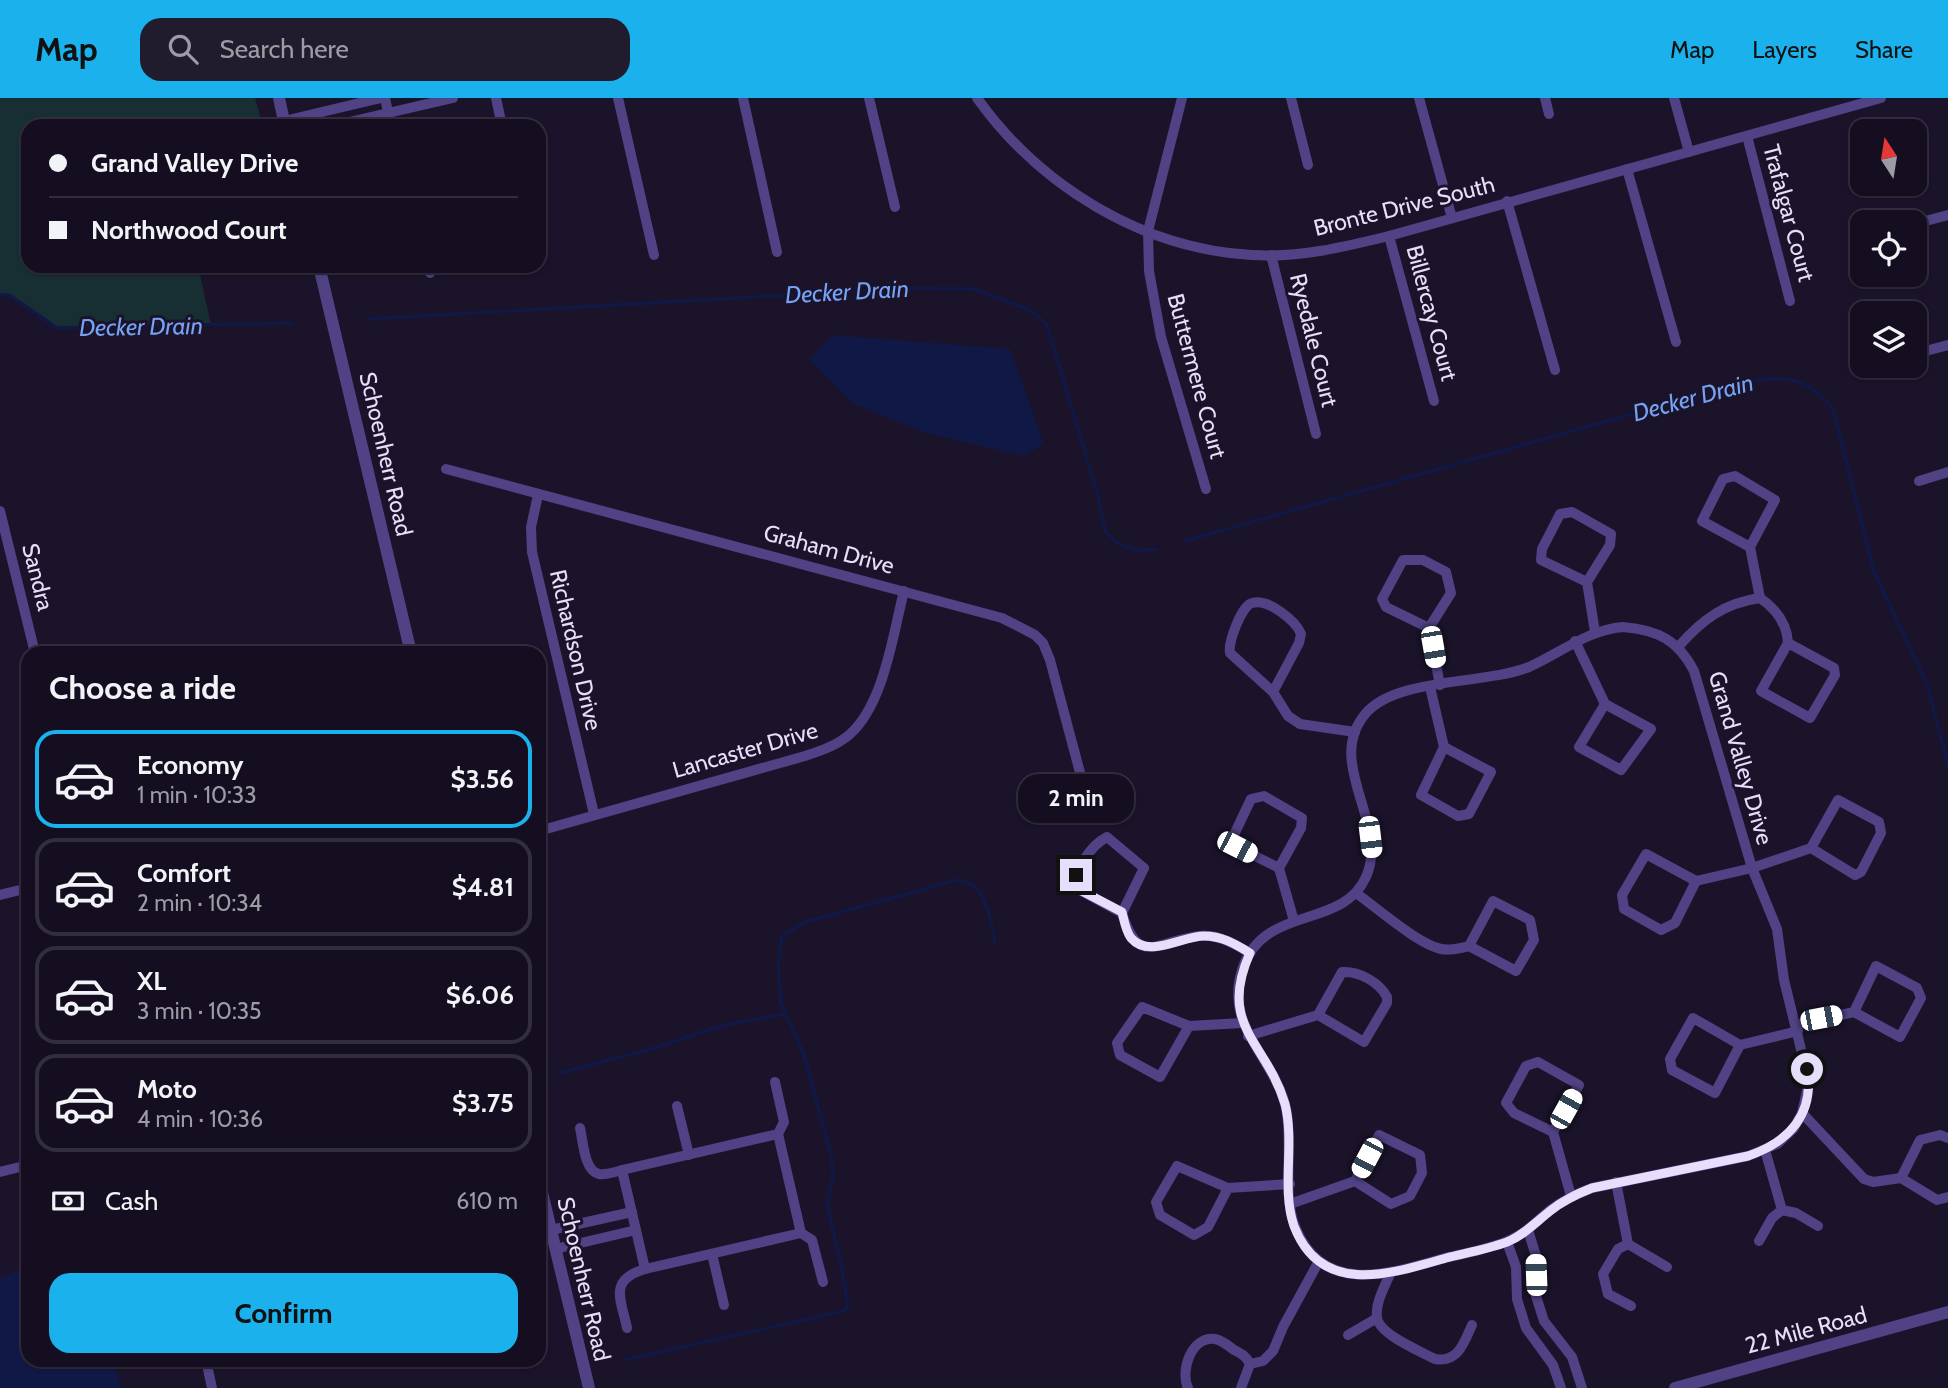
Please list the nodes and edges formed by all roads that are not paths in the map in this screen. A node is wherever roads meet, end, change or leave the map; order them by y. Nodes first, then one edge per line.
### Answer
1 (279, 98) edge
2 (383, 98) edge
3 (453, 98) edge
4 (496, 98) edge
5 (618, 98) edge
6 (743, 98) edge
7 (869, 98) edge
8 (977, 98) edge
9 (1182, 98) edge
10 (1291, 98) edge
11 (1419, 98) edge
12 (1545, 98) edge
13 (1674, 98) edge
14 (1830, 98) edge
15 (1881, 98) edge
16 (1834, 111) junction
17 (388, 113) junction
18 (1549, 114) dead end
19 (284, 119) edge
20 (301, 119) edge
21 (362, 119) edge
22 (389, 119) edge
23 (500, 119) edge
24 (1747, 136) junction
25 (1689, 152) junction
26 (1308, 164) dead end
27 (1627, 169) junction
28 (1507, 201) junction
29 (895, 207) dead end
30 (1948, 215) edge
31 (1452, 218) junction
32 (1927, 221) edge
33 (1148, 231) junction
34 (1389, 236) junction
35 (777, 252) dead end
36 (654, 255) dead end
37 (1271, 255) junction
38 (321, 273) edge
39 (1790, 301) dead end
40 (1676, 342) dead end
41 (1948, 345) edge
42 (1927, 351) edge
43 (1555, 370) dead end
44 (1434, 401) dead end
45 (1316, 434) dead end
46 (446, 469) dead end
47 (1948, 472) edge
48 (1919, 481) dead end
49 (1206, 489) dead end
50 (538, 495) junction
51 (0, 511) edge
52 (1750, 547) junction
53 (1587, 582) junction
54 (904, 591) junction
55 (1760, 598) junction
56 (1429, 628) junction
57 (1595, 632) junction
58 (1575, 641) junction
59 (1788, 643) junction
60 (33, 646) edge
61 (409, 646) edge
62 (1679, 646) junction
63 (1435, 686) junction
64 (1273, 692) junction
65 (1605, 704) junction
66 (1354, 732) junction
67 (1444, 747) junction
68 (1086, 795) dead end
69 (594, 814) junction
70 (546, 829) edge
71 (1811, 848) junction
72 (1279, 868) junction
73 (1752, 868) junction
74 (1696, 881) junction
75 (21, 890) edge
76 (1356, 892) junction
77 (0, 895) edge
78 (1122, 912) junction
79 (1294, 920) junction
80 (1469, 946) junction
81 (1250, 953) junction
82 (1854, 1012) junction
83 (1318, 1015) junction
84 (1242, 1023) junction
85 (1189, 1026) junction
86 (1797, 1028) junction
87 (1248, 1036) junction
88 (1740, 1045) junction
89 (775, 1082) dead end
90 (677, 1106) dead end
91 (1802, 1113) junction
92 (580, 1128) dead end
93 (1553, 1132) junction
94 (778, 1134) junction
95 (1948, 1139) edge
96 (1765, 1150) junction
97 (689, 1155) junction
98 (21, 1168) edge
99 (622, 1170) junction
100 (0, 1172) edge
101 (1901, 1178) junction
102 (1355, 1181) junction
103 (1616, 1182) junction
104 (1290, 1184) junction
105 (1228, 1188) junction
106 (1571, 1196) junction
107 (1948, 1197) edge
108 (1290, 1204) junction
109 (546, 1209) edge
110 (1782, 1210) junction
111 (632, 1212) junction
112 (1818, 1226) dead end
113 (551, 1230) junction
114 (636, 1230) junction
115 (1528, 1230) junction
116 (801, 1233) junction
117 (1759, 1241) dead end
118 (1507, 1242) junction
119 (1629, 1244) junction
120 (555, 1249) junction
121 (712, 1254) junction
122 (1319, 1261) junction
123 (1667, 1268) dead end
124 (645, 1269) junction
125 (1390, 1274) junction
126 (823, 1282) dead end
127 (724, 1305) dead end
128 (1631, 1306) dead end
129 (1948, 1312) edge
130 (1377, 1318) junction
131 (1544, 1321) junction
132 (1472, 1325) dead end
133 (627, 1328) dead end
134 (1525, 1328) junction
135 (1348, 1335) dead end
136 (1250, 1364) junction
137 (208, 1367) edge
138 (1696, 1385) edge
139 (212, 1388) edge
140 (589, 1388) edge
141 (1188, 1388) edge
142 (1241, 1388) edge
143 (1561, 1388) edge
144 (1582, 1388) edge
145 (1675, 1388) edge

1 - 19 street
2 - 17 street
2 - 20 street
3 - 17 street
4 - 23 street
5 - 36 street
6 - 35 street
7 - 29 street
8 - 33 street, Bronte Drive South
9 - 33 street, Buttermere Court
10 - 26 street
11 - 31 street
12 - 18 street
13 - 25 street
14 - 16 street
15 - 16 street, Bronte Drive South
16 - 24 street, Bronte Drive South
17 - 21 street
17 - 22 street
24 - 25 street, Bronte Drive South
24 - 39 street, Trafalgar Court
25 - 27 street, Bronte Drive South
27 - 28 street, Bronte Drive South
27 - 40 street
28 - 31 street, Bronte Drive South
28 - 43 street
30 - 32 street
31 - 34 street, Bronte Drive South
33 - 37 street, Bronte Drive South
33 - 49 street, Buttermere Court
34 - 37 street, Bronte Drive South
34 - 44 street, Billercay Court
37 - 45 street, Ryedale Court
38 - 61 street, Schoenherr Road
41 - 42 street
46 - 50 street, Graham Drive
47 - 48 street
50 - 54 street, Graham Drive
50 - 69 street, Richardson Drive
51 - 60 street, Sandra
52 - 52 street
52 - 55 street
53 - 53 street
53 - 57 street
54 - 68 street, Graham Drive
54 - 69 street, Lancaster Drive
55 - 59 street
55 - 62 street
56 - 56 street
56 - 63 street
57 - 58 street
57 - 62 street
58 - 63 street
58 - 65 street
59 - 59 street
62 - 73 street, Grand Valley Drive
63 - 66 street
63 - 67 street
64 - 64 street
64 - 66 street
65 - 65 street
66 - 76 street
67 - 67 street
69 - 70 street, Lancaster Drive
71 - 71 street
71 - 73 street
72 - 72 street
72 - 79 street
73 - 74 street
73 - 86 street, Grand Valley Drive
74 - 74 street
75 - 77 street
76 - 79 street, Grand Valley Drive
76 - 80 street
78 - 78 street
78 - 81 street
79 - 81 street, Grand Valley Drive
80 - 80 street
81 - 84 street, Grand Valley Drive
82 - 82 street
82 - 86 street
83 - 83 street
83 - 87 street
84 - 85 street
84 - 87 street, Grand Valley Drive
85 - 85 street
86 - 88 street
86 - 91 street, Grand Valley Drive
87 - 104 street, Grand Valley Drive
88 - 88 street
89 - 94 street
90 - 97 street
91 - 96 street, Grand Valley Drive
91 - 101 street
92 - 99 street
93 - 93 street
93 - 106 street
94 - 97 street
94 - 116 street
95 - 101 street
96 - 103 street, Grand Valley Drive
96 - 110 street
97 - 99 street
98 - 100 street
99 - 111 street
101 - 107 street
102 - 102 street
102 - 108 street
103 - 106 street, Grand Valley Drive
103 - 119 street
104 - 105 street
104 - 108 street, Grand Valley Drive
105 - 105 street
106 - 115 street, Grand Valley Drive
108 - 122 street, Grand Valley Drive
109 - 113 street, Schoenherr Road
110 - 112 street
110 - 117 street
111 - 113 street
111 - 114 street
113 - 120 street, Schoenherr Road
114 - 120 street
114 - 124 street
115 - 118 street, Grand Valley Drive
115 - 131 street
116 - 121 street
116 - 126 street
118 - 125 street, Grand Valley Drive
118 - 134 street
119 - 123 street
119 - 128 street
120 - 140 street, Schoenherr Road
121 - 124 street
121 - 127 street
122 - 125 street, Grand Valley Drive
122 - 136 street
124 - 133 street
125 - 130 street
129 - 138 street, 22 Mile Road
130 - 132 street
130 - 135 street
131 - 134 street
131 - 144 street
134 - 143 street
136 - 141 street
136 - 142 street
137 - 139 street
138 - 145 street, 22 Mile Road

